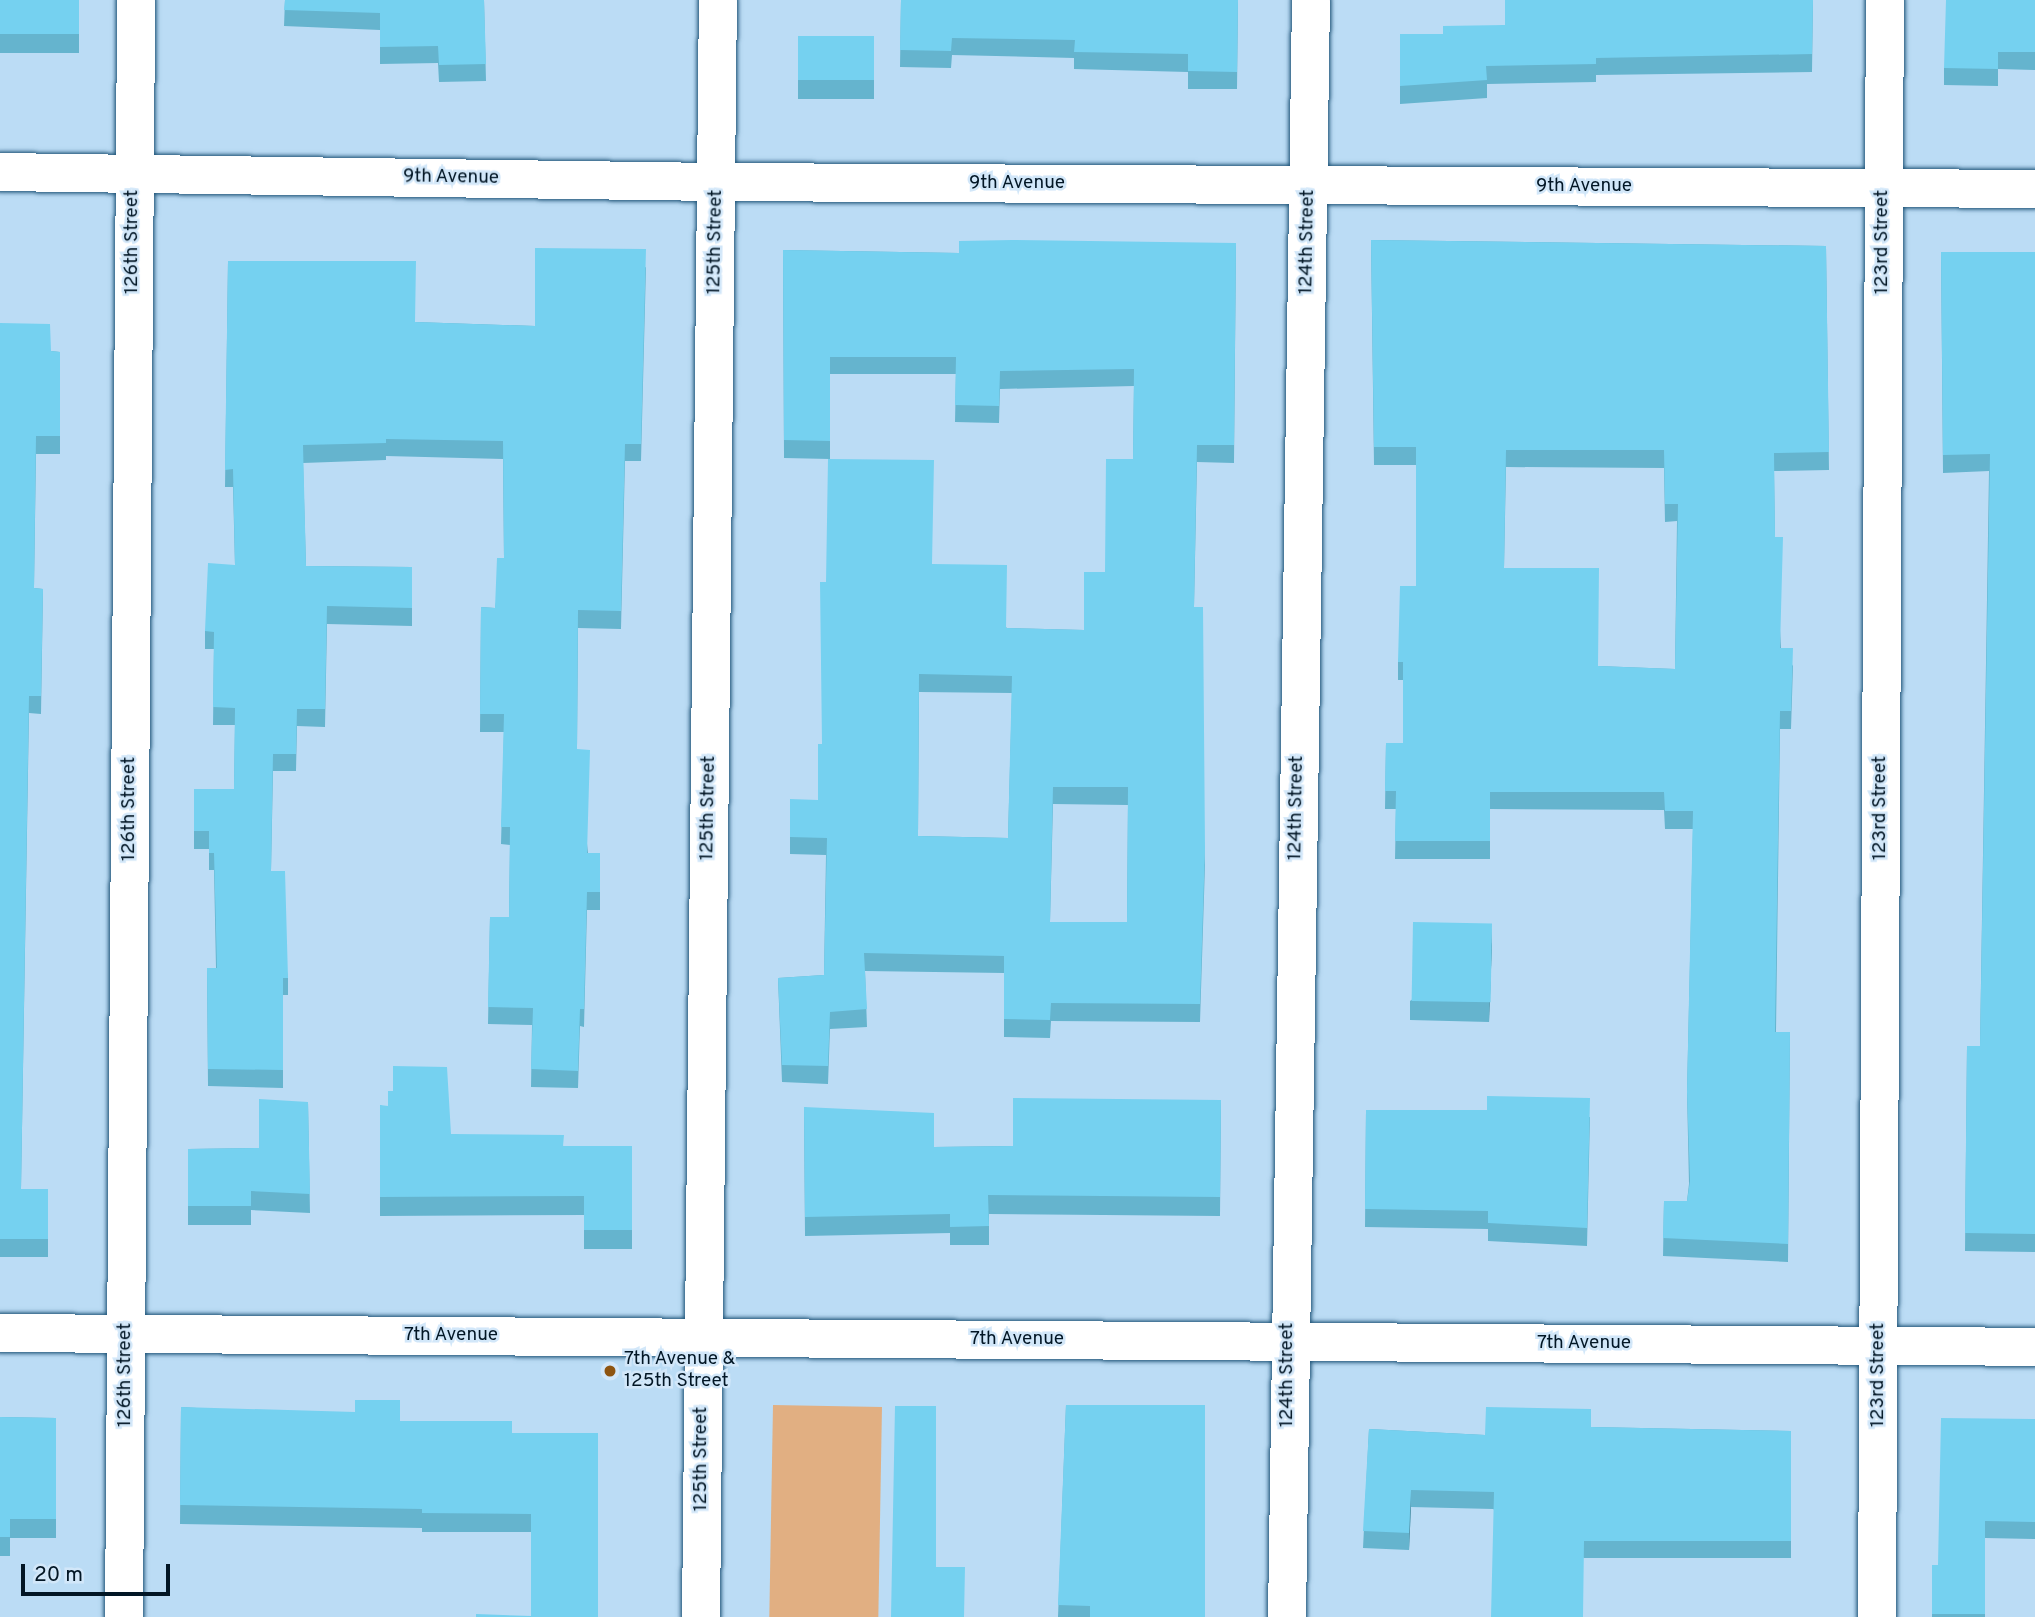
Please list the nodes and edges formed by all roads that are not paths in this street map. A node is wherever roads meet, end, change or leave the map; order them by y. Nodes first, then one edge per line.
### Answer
1 (136, 0) edge
2 (718, 0) edge
3 (1311, 0) edge
4 (1885, 0) edge
5 (0, 172) edge
6 (134, 174) junction
7 (716, 182) junction
8 (1309, 186) junction
9 (1883, 188) junction
10 (2035, 189) edge
11 (0, 1333) edge
12 (126, 1335) junction
13 (703, 1338) junction
14 (1288, 1342) junction
15 (1879, 1346) junction
16 (2035, 1347) edge
17 (124, 1617) edge
18 (701, 1617) edge
19 (1287, 1617) edge
20 (1877, 1617) edge

1 - 6 street, 126th Street
2 - 7 street, 125th Street
3 - 8 street, 124th Street
4 - 9 street, 123rd Street
5 - 6 street, 9th Avenue
6 - 7 street, 9th Avenue
6 - 12 street, 126th Street
7 - 8 street, 9th Avenue
7 - 13 street, 125th Street
8 - 9 street, 9th Avenue
8 - 14 street, 124th Street
9 - 10 street, 9th Avenue
9 - 15 street, 123rd Street
11 - 12 street, 7th Avenue
12 - 13 street, 7th Avenue
12 - 17 street, 126th Street
13 - 14 street, 7th Avenue
13 - 18 street, 125th Street
14 - 15 street, 7th Avenue
14 - 19 street, 124th Street
15 - 16 street, 7th Avenue
15 - 20 street, 123rd Street

